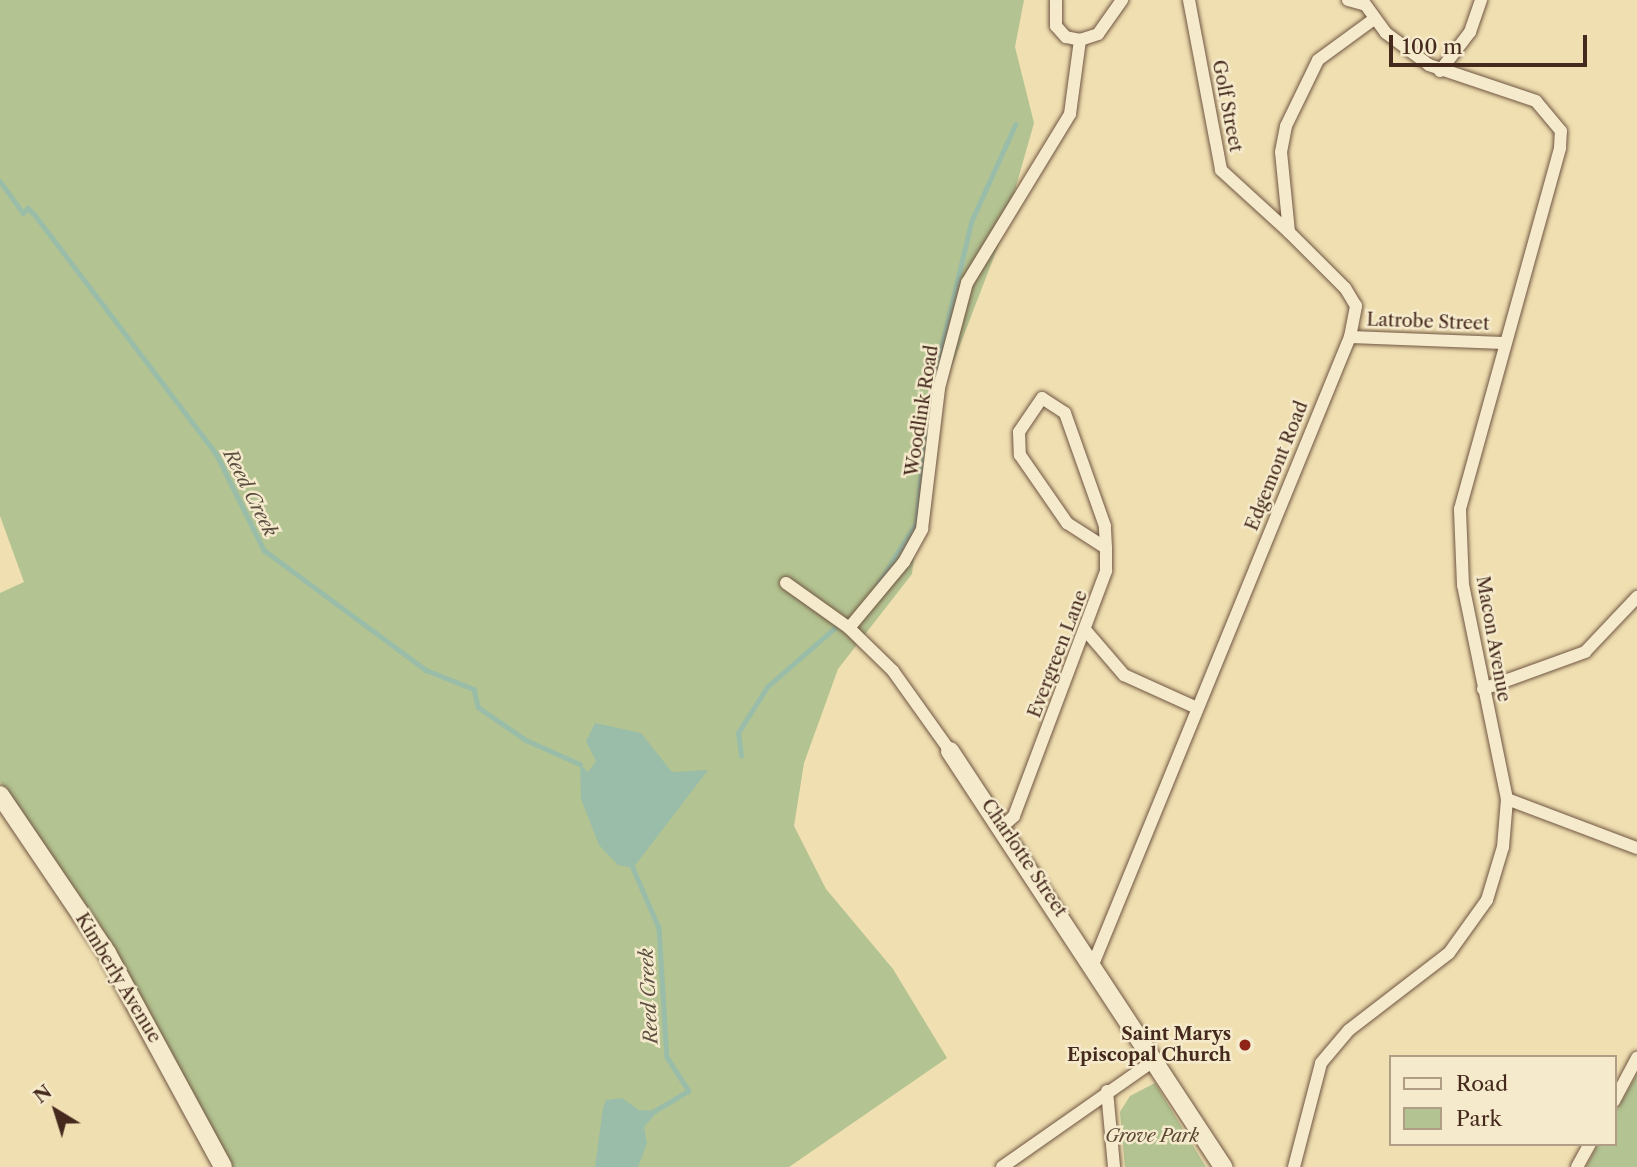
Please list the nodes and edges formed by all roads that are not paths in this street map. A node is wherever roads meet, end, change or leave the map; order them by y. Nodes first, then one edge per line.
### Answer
1 (1056, 0) edge
2 (1122, 0) edge
3 (1189, 0) edge
4 (1348, 0) edge
5 (1481, 0) edge
6 (1362, 2) edge
7 (1374, 19) junction
8 (1080, 40) junction
9 (1440, 71) junction
10 (1289, 232) junction
11 (1350, 337) junction
12 (1504, 343) junction
13 (1106, 548) junction
14 (786, 583) dead end
15 (1637, 597) edge
16 (849, 628) junction
17 (1087, 632) junction
18 (1483, 689) junction
19 (1197, 708) junction
20 (950, 751) joint
21 (0, 795) edge
22 (1507, 799) junction
23 (1003, 826) junction
24 (1637, 848) edge
25 (1094, 962) junction
26 (1637, 1058) edge
27 (1156, 1059) junction
28 (1107, 1091) junction
29 (1616, 1097) edge
30 (1589, 1146) edge
31 (223, 1167) edge
32 (1002, 1167) edge
33 (1114, 1167) edge
34 (1223, 1167) edge
35 (1294, 1167) edge
36 (1577, 1167) edge

1 - 8 street
2 - 8 street
3 - 10 street, Golf Street
4 - 6 street
5 - 9 street
6 - 7 street, Macon Avenue
7 - 9 street, Macon Avenue
7 - 10 street
8 - 16 street, Woodlink Road
9 - 12 street, Macon Avenue
10 - 11 street, Edgemont Road
11 - 12 street, Latrobe Street
11 - 19 street, Edgemont Road
12 - 18 street, Macon Avenue
13 - 13 street, Evergreen Lane
13 - 17 street, Evergreen Lane
14 - 16 street, Charlotte Street
15 - 18 street
16 - 20 street, Charlotte Street
17 - 19 street
17 - 23 street, Evergreen Lane
18 - 22 street, Macon Avenue
19 - 25 street, Edgemont Road
20 - 23 street, Charlotte Street
21 - 31 street, Kimberly Avenue
22 - 24 street
22 - 35 street, Macon Avenue
23 - 25 street, Charlotte Street
25 - 27 street, Charlotte Street
26 - 29 street
27 - 28 street
27 - 34 street, Charlotte Street
28 - 32 street
28 - 33 street
30 - 36 street

